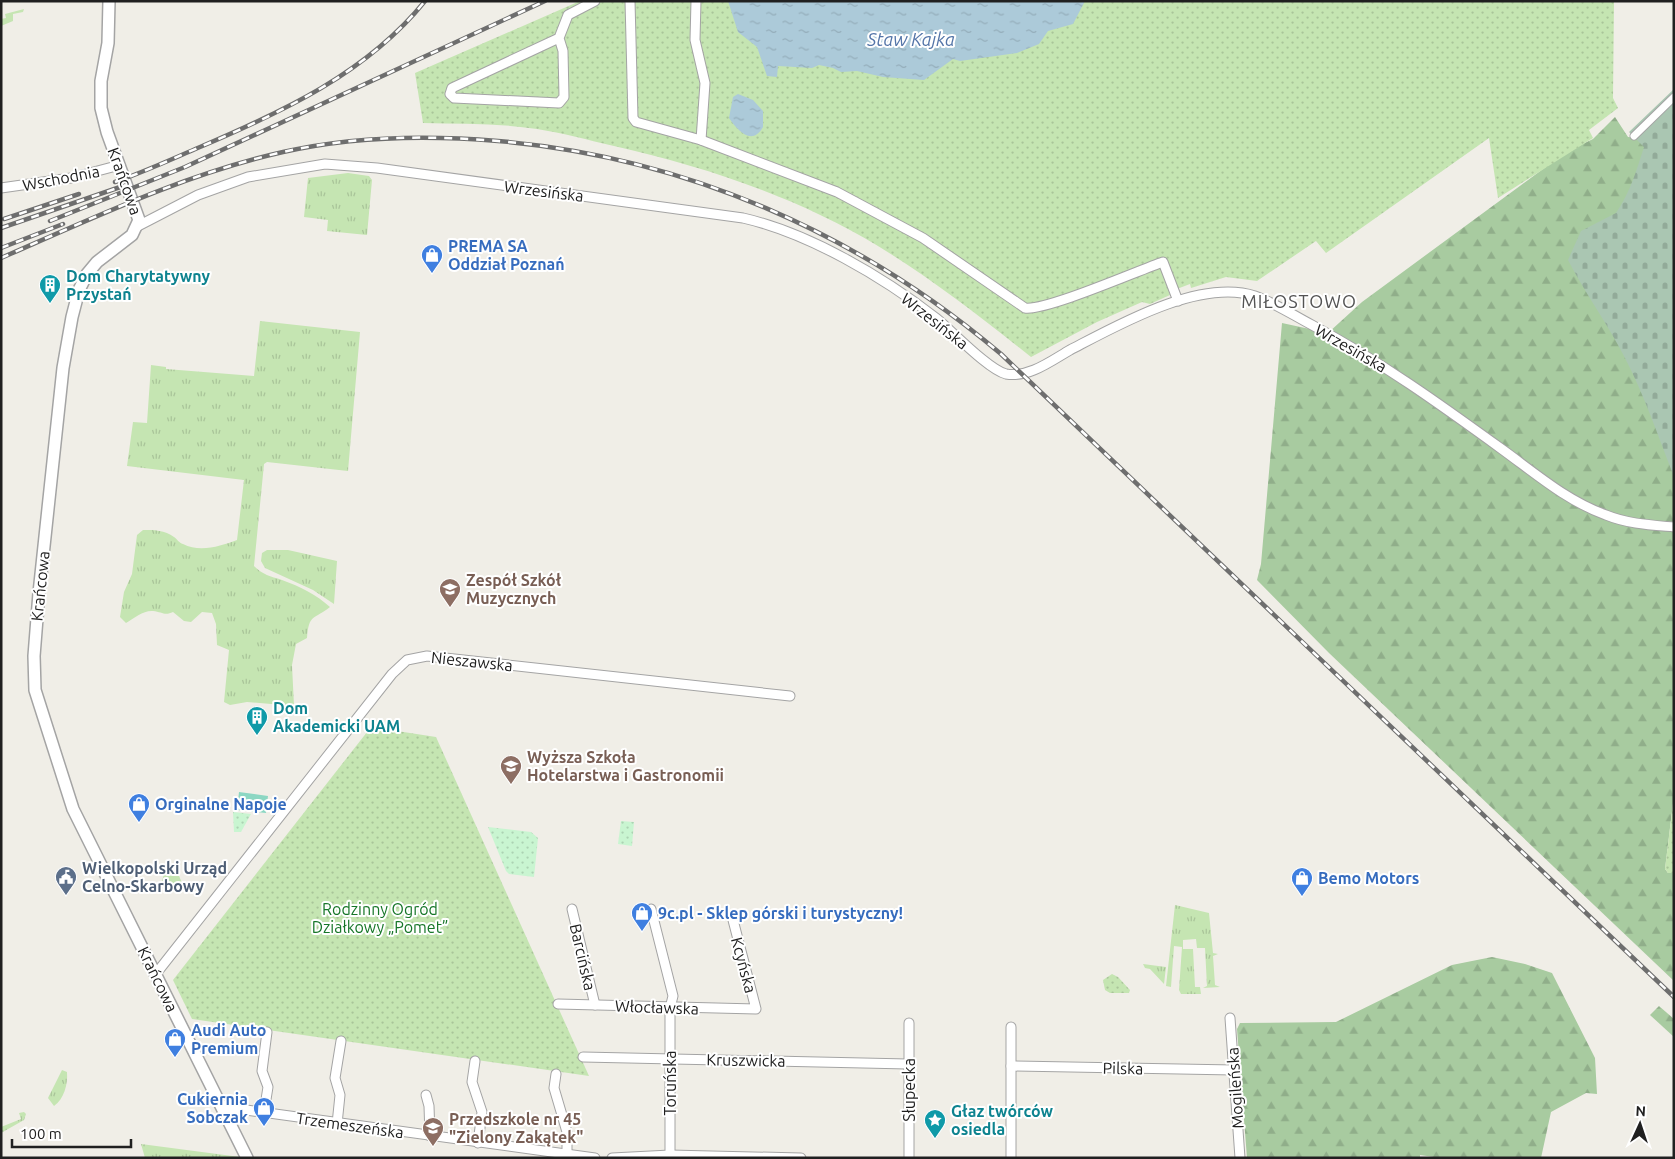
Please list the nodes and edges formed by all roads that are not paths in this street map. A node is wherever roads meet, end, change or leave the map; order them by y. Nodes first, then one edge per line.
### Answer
1 (109, 1) edge
2 (595, 1) edge
3 (630, 1) edge
4 (696, 1) edge
5 (559, 38) junction
6 (1674, 97) edge
7 (1634, 136) dead end
8 (701, 140) junction
9 (120, 165) junction
10 (1, 188) edge
11 (138, 226) junction
12 (1178, 301) junction
13 (1674, 527) edge
14 (790, 696) dead end
15 (572, 909) dead end
16 (651, 909) dead end
17 (733, 920) dead end
18 (155, 975) junction
19 (558, 1004) dead end
20 (594, 1004) junction
21 (670, 1008) junction
22 (756, 1009) joint
23 (1230, 1018) dead end
24 (909, 1023) dead end
25 (1011, 1028) dead end
26 (267, 1032) dead end
27 (341, 1041) dead end
28 (583, 1056) dead end
29 (670, 1058) junction
30 (475, 1061) dead end
31 (908, 1064) junction
32 (1012, 1066) junction
33 (1234, 1070) junction
34 (556, 1074) dead end
35 (426, 1095) dead end
36 (224, 1112) junction
37 (264, 1112) junction
38 (337, 1124) junction
39 (430, 1136) junction
40 (478, 1143) junction
41 (570, 1156) edge
42 (670, 1156) edge
43 (247, 1158) edge
44 (594, 1158) edge
45 (612, 1158) edge
46 (801, 1158) edge
47 (909, 1158) edge
48 (1011, 1158) edge
49 (1240, 1158) edge

1 - 9 street, Krańcowa
2 - 5 street
3 - 8 street
4 - 8 street
5 - 5 street
6 - 7 street
8 - 12 street
9 - 10 street, Wschodnia
9 - 11 street, Krańcowa
11 - 12 street, Wrzesińska
11 - 18 street, Krańcowa
12 - 13 street, Wrzesińska
14 - 18 street, Nieszawska
15 - 20 street, Barcińska
16 - 21 street, Toruńska
17 - 22 street, Kcyńska
18 - 36 street, Krańcowa
19 - 20 street, Włocławska
20 - 21 street, Włocławska
21 - 22 street, Włocławska
21 - 29 street, Toruńska
23 - 33 street, Mogileńska
24 - 31 street, Słupecka
25 - 32 street
26 - 37 street
27 - 38 street
28 - 29 street, Kruszwicka
29 - 31 street, Kruszwicka
29 - 42 street, Toruńska
30 - 40 street
31 - 47 street, Słupecka
32 - 33 street, Pilska
32 - 48 street
33 - 49 street, Mogileńska
34 - 41 street
35 - 39 street
36 - 37 street, Trzemeszeńska
36 - 43 street, Krańcowa
37 - 38 street, Trzemeszeńska
38 - 39 street, Trzemeszeńska
39 - 40 street, Trzemeszeńska
40 - 41 street, Trzemeszeńska
41 - 44 street, Trzemeszeńska
42 - 45 street
42 - 46 street

